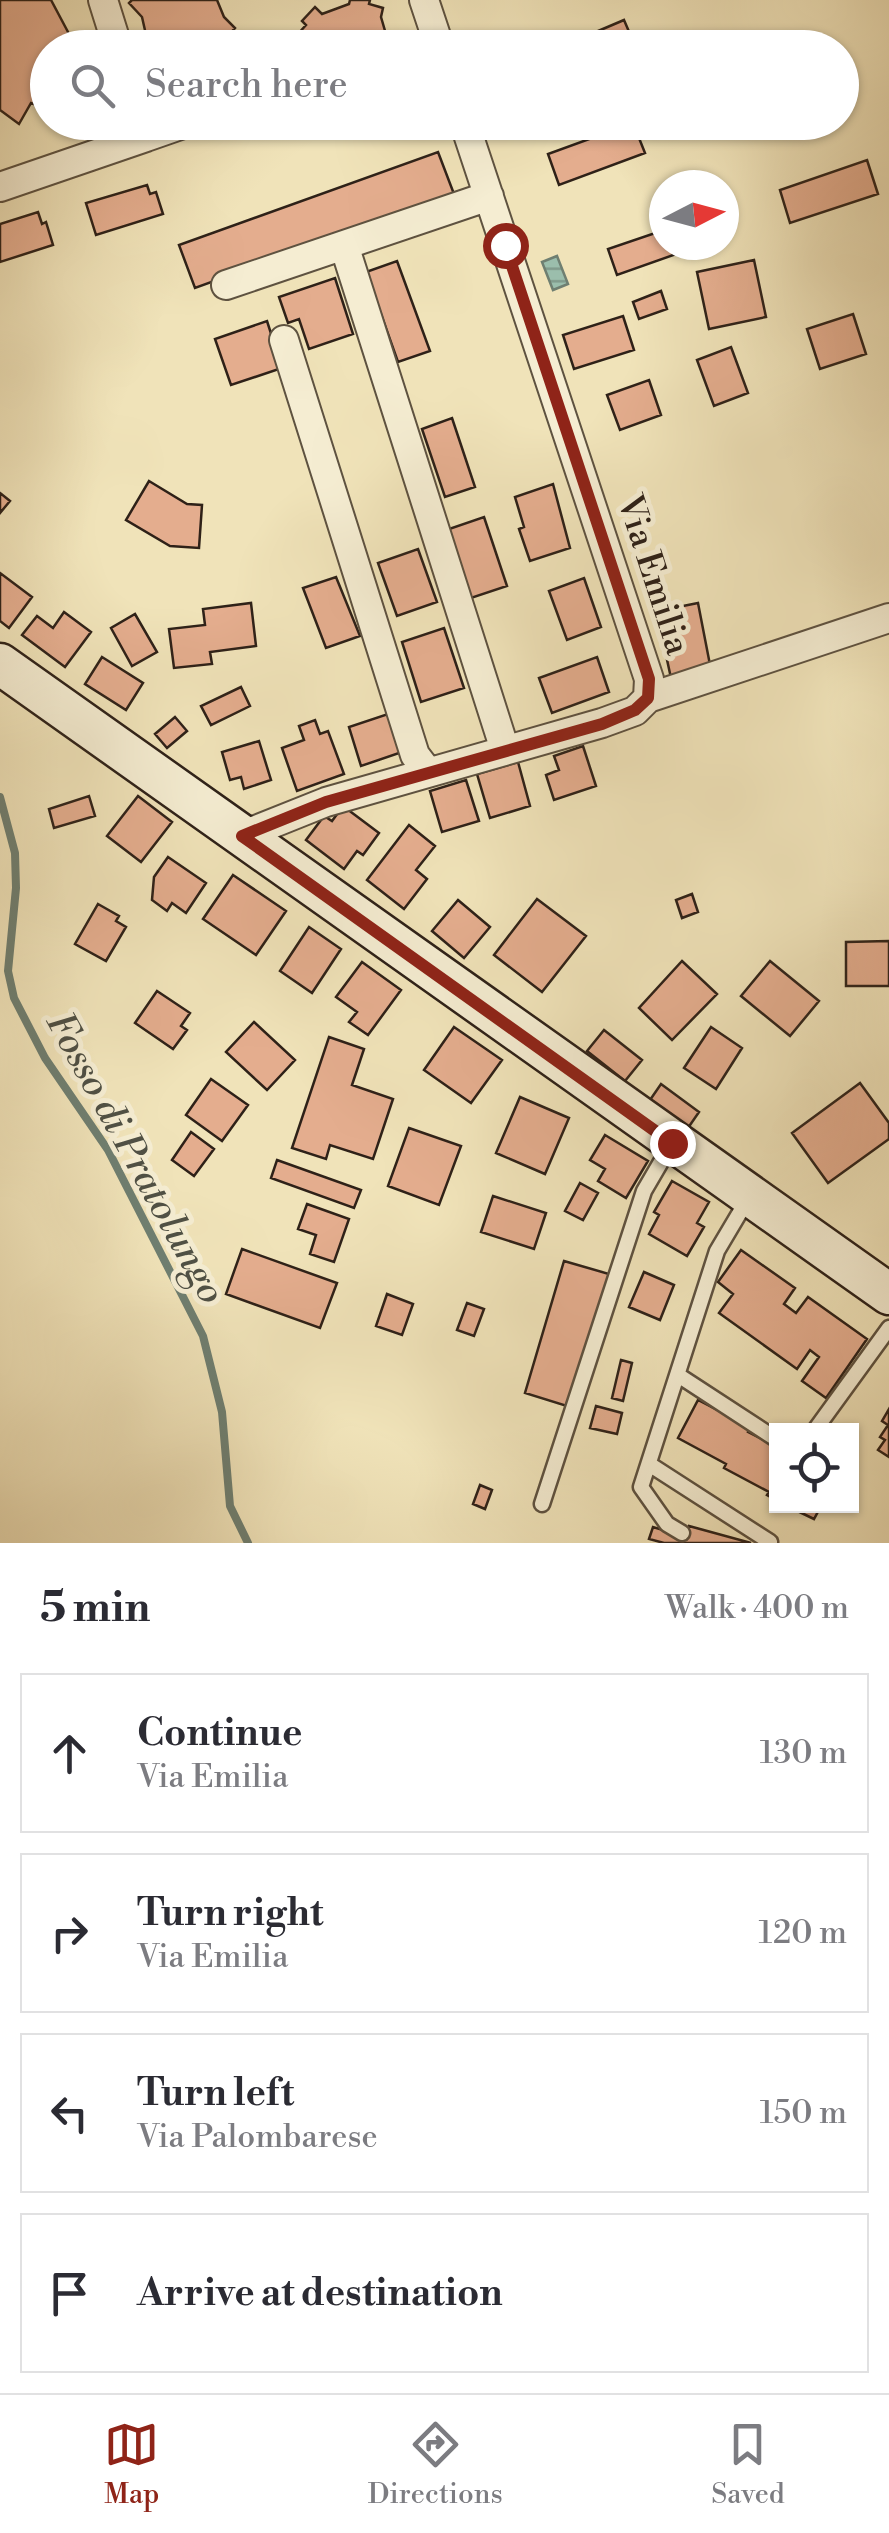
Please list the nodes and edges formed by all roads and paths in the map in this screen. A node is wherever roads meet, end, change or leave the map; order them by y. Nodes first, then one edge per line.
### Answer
1 (103, 0) edge
2 (424, 0) edge
3 (112, 30) edge
4 (434, 30) edge
5 (119, 140) edge
6 (470, 140) edge
7 (0, 187) edge
8 (489, 196) junction
9 (344, 245) junction
10 (226, 285) dead end
11 (284, 340) dead end
12 (889, 618) edge
13 (0, 664) edge
14 (648, 698) junction
15 (505, 750) junction
16 (428, 772) junction
17 (242, 836) junction
18 (672, 1143) junction
19 (749, 1196) junction
20 (889, 1294) edge
21 (889, 1328) edge
22 (678, 1375) junction
23 (820, 1423) edge
24 (769, 1434) edge
25 (649, 1464) junction
26 (542, 1504) dead end
27 (682, 1533) dead end
28 (770, 1542) edge

1 - 3 street
2 - 4 street
5 - 7 street
6 - 8 street, Via Emilia
8 - 9 street
8 - 14 street, Via Emilia
9 - 10 street
9 - 15 street
11 - 16 street
12 - 14 street
13 - 17 main road
14 - 15 street, Via Emilia
15 - 16 street, Via Emilia
16 - 17 street, Via Emilia
17 - 18 main road
18 - 19 main road
18 - 26 lane
19 - 20 main road
19 - 22 lane
21 - 23 lane
22 - 24 lane
22 - 25 lane
25 - 27 lane
25 - 28 lane

